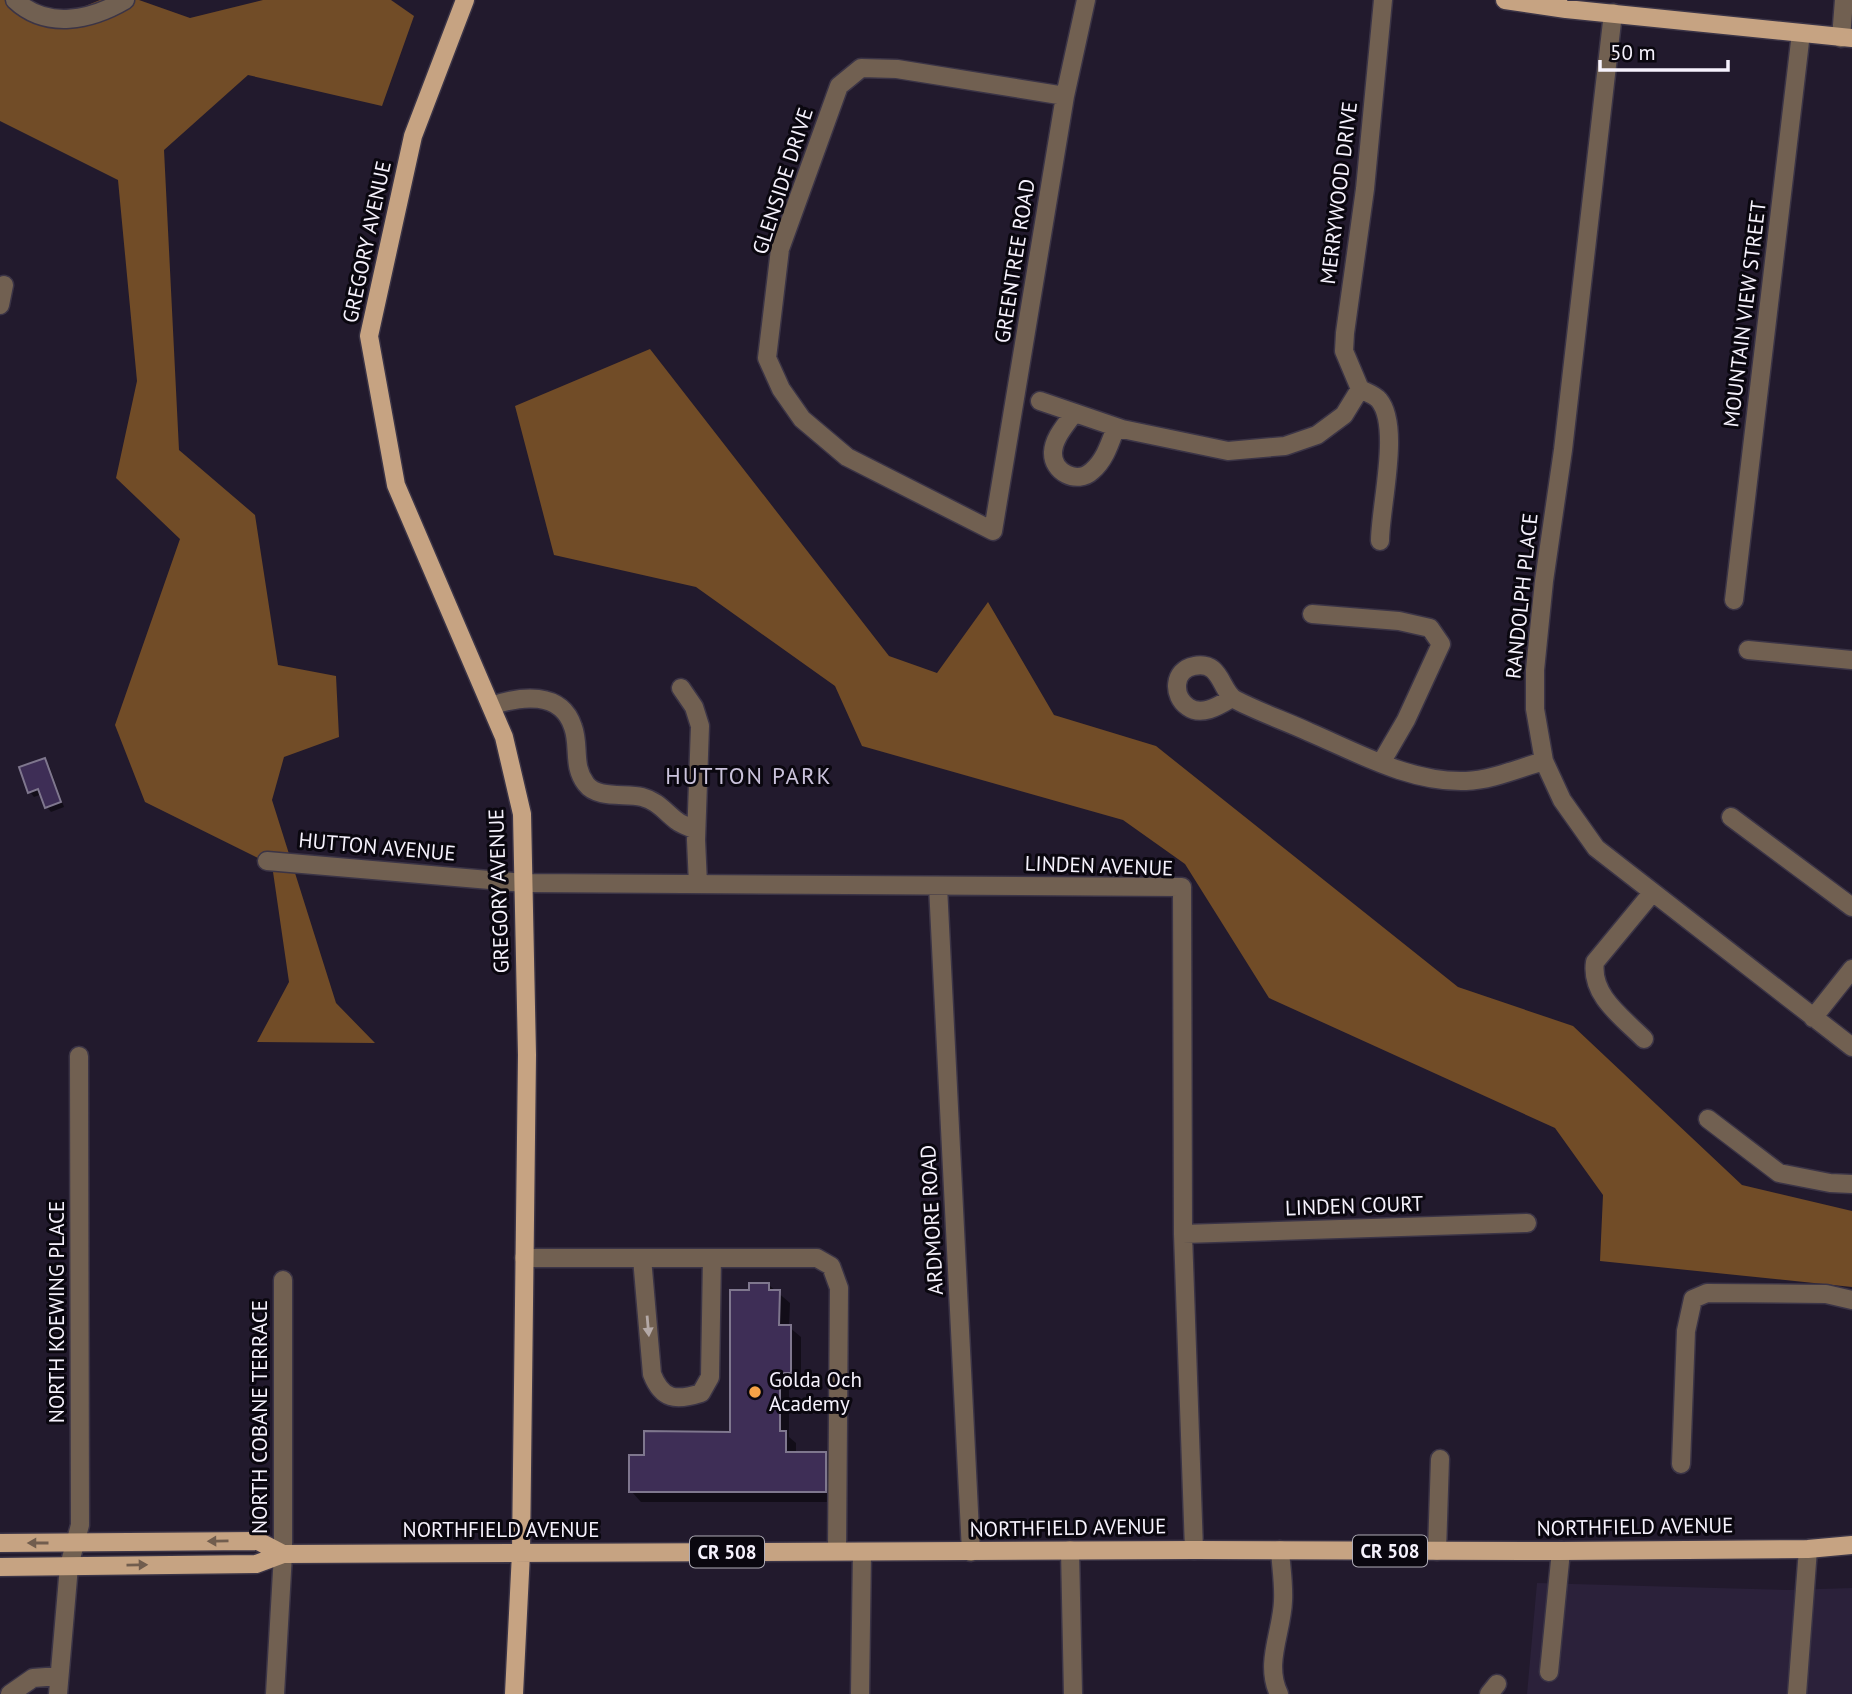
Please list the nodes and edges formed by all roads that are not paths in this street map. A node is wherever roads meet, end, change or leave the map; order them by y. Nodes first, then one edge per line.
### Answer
1 (15, 0) edge
2 (125, 0) edge
3 (465, 0) edge
4 (1086, 0) edge
5 (1384, 0) edge
6 (1505, 0) edge
7 (1844, 0) edge
8 (1613, 13) junction
9 (1801, 33) junction
10 (1847, 38) edge
11 (1065, 96) junction
12 (4, 285) dead end
13 (0, 304) edge
14 (1360, 389) junction
15 (1040, 401) dead end
16 (1074, 413) junction
17 (1116, 427) junction
18 (993, 531) joint
19 (1380, 541) dead end
20 (1734, 600) dead end
21 (1312, 614) dead end
22 (1748, 650) dead end
23 (1852, 660) edge
24 (681, 688) dead end
25 (1232, 698) dead end
26 (491, 706) junction
27 (1544, 761) junction
28 (1381, 763) junction
29 (1731, 817) dead end
30 (696, 830) junction
31 (267, 861) dead end
32 (524, 883) junction
33 (698, 884) junction
34 (938, 886) junction
35 (1652, 893) junction
36 (1852, 908) edge
37 (1852, 969) edge
38 (1813, 1018) junction
39 (1644, 1039) dead end
40 (1852, 1047) edge
41 (79, 1056) dead end
42 (1708, 1119) dead end
43 (1852, 1184) edge
44 (1527, 1223) dead end
45 (1183, 1234) junction
46 (524, 1258) junction
47 (642, 1258) junction
48 (712, 1258) junction
49 (283, 1280) dead end
50 (1852, 1300) edge
51 (1440, 1460) dead end
52 (1681, 1464) dead end
53 (0, 1543) edge
54 (75, 1543) junction
55 (1852, 1545) edge
56 (1808, 1549) junction
57 (1070, 1550) junction
58 (1194, 1550) junction
59 (1280, 1550) junction
60 (837, 1551) junction
61 (1437, 1551) junction
62 (1561, 1551) junction
63 (862, 1552) junction
64 (971, 1552) junction
65 (521, 1553) junction
66 (283, 1554) junction
67 (69, 1566) junction
68 (0, 1567) edge
69 (1549, 1671) dead end
70 (58, 1685) edge
71 (10, 1694) edge
72 (275, 1694) edge
73 (514, 1694) edge
74 (860, 1694) edge
75 (1073, 1694) edge
76 (1279, 1694) edge
77 (1797, 1694) edge

1 - 2 street
3 - 26 main road, GREGORY AVENUE
4 - 11 street, GREENTREE ROAD
5 - 14 street, MERRYWOOD DRIVE
6 - 8 main road
7 - 10 street
8 - 9 main road
8 - 27 street, RANDOLPH PLACE
9 - 10 main road
9 - 20 street, MOUNTAIN VIEW STREET
11 - 18 street, GREENTREE ROAD
11 - 18 street, GLENSIDE DRIVE
12 - 13 street
14 - 17 street
14 - 19 street, MERRYWOOD DRIVE
15 - 16 street
16 - 17 street
16 - 17 street
21 - 28 street
22 - 23 street
24 - 30 street
25 - 28 street
26 - 30 street
26 - 32 main road, GREGORY AVENUE
27 - 28 street
27 - 35 street, RANDOLPH PLACE
29 - 36 street
30 - 33 street
31 - 32 street, HUTTON AVENUE
32 - 33 street, LINDEN AVENUE
32 - 46 main road, GREGORY AVENUE
33 - 34 street, LINDEN AVENUE
34 - 45 street, LINDEN AVENUE
34 - 64 street, ARDMORE ROAD
35 - 38 street, RANDOLPH PLACE
35 - 39 street
37 - 38 street
38 - 40 street, RANDOLPH PLACE
41 - 54 street, NORTH KOEWING PLACE
42 - 43 street
44 - 45 street, LINDEN COURT
45 - 58 street, LINDEN AVENUE
46 - 47 street
46 - 65 main road, GREGORY AVENUE
47 - 48 street
47 -> 48 street
48 - 60 street
49 - 66 street, NORTH COBANE TERRACE
50 - 52 street
51 - 61 street
54 -> 53 main road, NORTHFIELD AVENUE / CR 508
66 -> 54 main road, NORTHFIELD AVENUE / CR 508
54 - 67 street, NORTH KOEWING PLACE
55 - 56 main road, NORTHFIELD AVENUE / CR 508
56 - 62 main road, NORTHFIELD AVENUE / CR 508
56 - 77 street
57 - 58 main road, NORTHFIELD AVENUE / CR 508
57 - 64 main road, NORTHFIELD AVENUE / CR 508
57 - 75 street
58 - 59 main road, NORTHFIELD AVENUE / CR 508
59 - 61 main road, NORTHFIELD AVENUE / CR 508
59 - 76 street
60 - 63 main road, NORTHFIELD AVENUE / CR 508
60 - 65 main road, NORTHFIELD AVENUE / CR 508
61 - 62 main road, NORTHFIELD AVENUE / CR 508
62 - 69 street
63 - 64 main road, NORTHFIELD AVENUE / CR 508
63 - 74 street
65 - 66 main road, NORTHFIELD AVENUE / CR 508
65 - 73 main road, GREGORY AVENUE
67 -> 66 main road, NORTHFIELD AVENUE / CR 508
66 - 72 street, NORTH COBANE TERRACE
67 - 68 main road, NORTHFIELD AVENUE / CR 508
67 - 70 street, NORTH KOEWING PLACE
70 - 71 street

